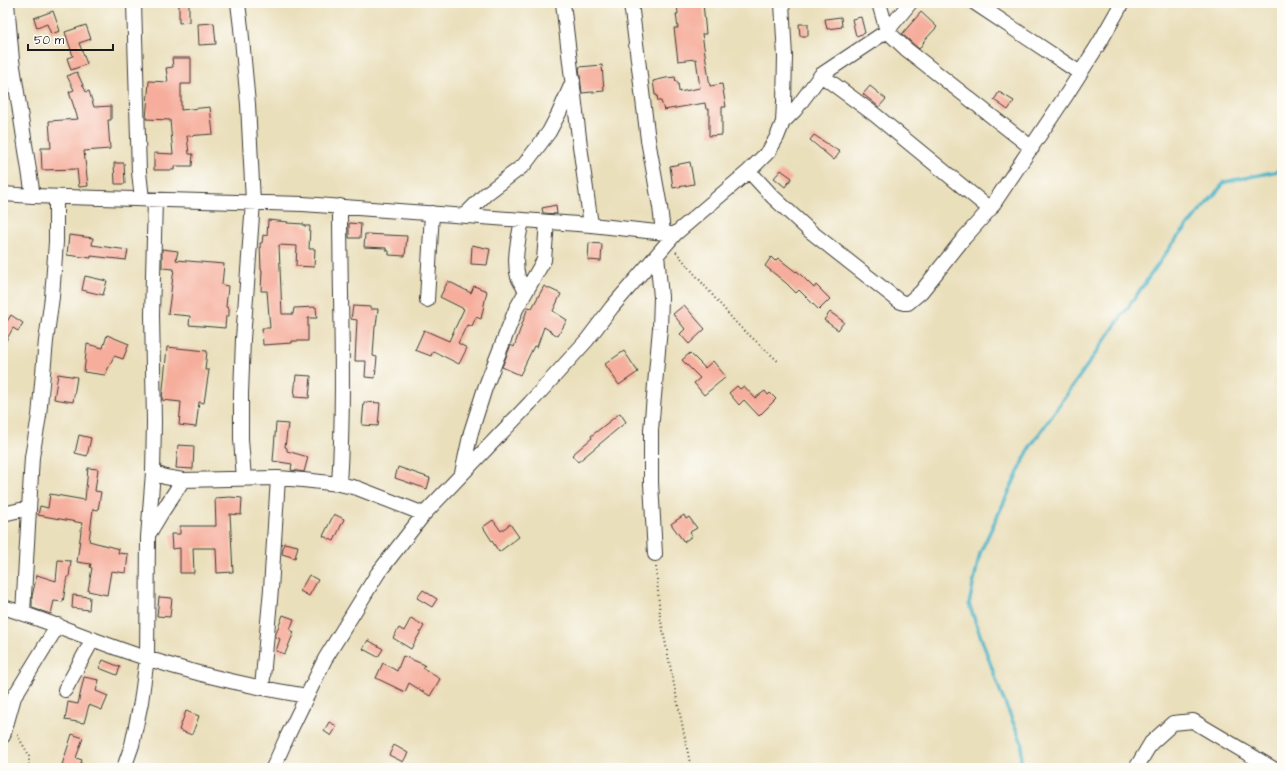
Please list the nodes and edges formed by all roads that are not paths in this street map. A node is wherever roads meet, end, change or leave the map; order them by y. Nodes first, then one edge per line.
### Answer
1 (7, 3) edge
2 (134, 3) edge
3 (238, 3) edge
4 (563, 3) edge
5 (630, 3) edge
6 (782, 3) edge
7 (880, 3) edge
8 (910, 3) edge
9 (975, 3) edge
10 (1121, 4) edge
11 (887, 31) junction
12 (1080, 73) junction
13 (821, 75) junction
14 (574, 81) junction
15 (783, 122) junction
16 (1032, 148) junction
17 (749, 172) junction
18 (3, 194) edge
19 (33, 196) junction
20 (56, 197) junction
21 (148, 199) junction
22 (253, 202) junction
23 (340, 206) junction
24 (990, 209) junction
25 (432, 213) junction
26 (465, 215) junction
27 (522, 220) junction
28 (547, 222) junction
29 (591, 225) junction
30 (668, 236) junction
31 (657, 254) junction
32 (526, 291) junction
33 (427, 300) dead end
34 (153, 472) junction
35 (462, 473) junction
36 (278, 478) junction
37 (244, 479) junction
38 (183, 480) junction
39 (339, 484) junction
40 (30, 508) junction
41 (3, 514) edge
42 (424, 514) junction
43 (148, 537) junction
44 (655, 554) road end
45 (3, 607) edge
46 (23, 613) junction
47 (58, 625) junction
48 (93, 640) junction
49 (147, 658) junction
50 (262, 688) junction
51 (65, 690) dead end
52 (306, 696) junction
53 (3, 736) edge
54 (124, 768) edge
55 (273, 768) edge
56 (1136, 768) edge
57 (1272, 768) edge

1 - 19 street
2 - 21 street
3 - 22 street
4 - 14 street
5 - 30 street
6 - 15 street
7 - 11 street
8 - 11 street
9 - 12 street
10 - 12 street
11 - 13 street
11 - 16 street
12 - 16 street
13 - 15 street
13 - 24 street
14 - 26 street
14 - 29 street
15 - 17 street
16 - 24 street
17 - 24 street
17 - 30 street
18 - 19 street
19 - 20 street
20 - 21 street
20 - 40 street
21 - 22 street
21 - 34 street
22 - 23 street
22 - 37 street
23 - 25 street
23 - 39 street
25 - 26 street
25 - 33 street
26 - 27 street
27 - 28 street
27 - 32 street
28 - 29 street
28 - 32 street
29 - 30 street
30 - 31 street
31 - 35 street
31 - 44 street
32 - 35 street
34 - 38 street
34 - 43 street
35 - 42 street
36 - 37 street
36 - 39 street
36 - 50 street
37 - 38 street
38 - 43 street
39 - 42 street
40 - 41 street
40 - 46 street
42 - 52 street
43 - 49 street
45 - 46 street
46 - 47 street
47 - 48 street
47 - 53 street
48 - 49 street
48 - 51 street
49 - 50 street
49 - 54 street
50 - 52 street
52 - 55 street
56 - 57 street

